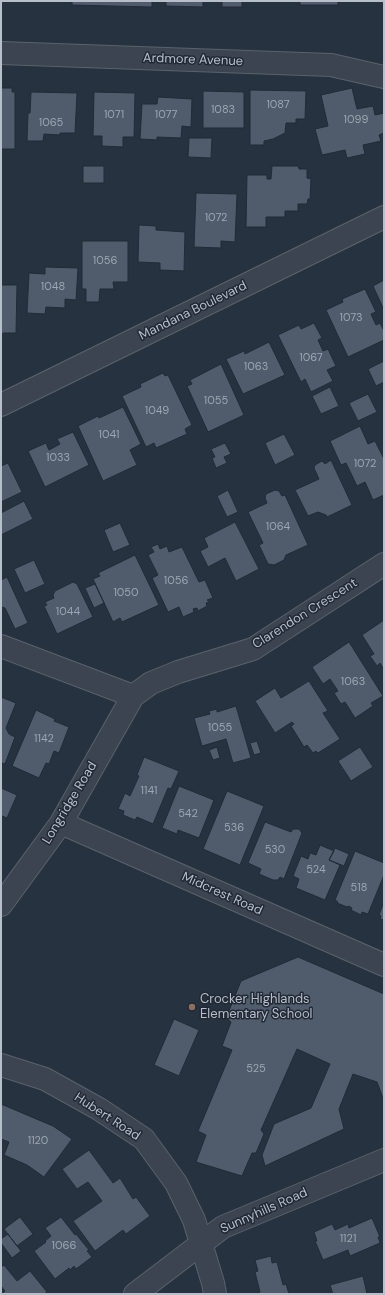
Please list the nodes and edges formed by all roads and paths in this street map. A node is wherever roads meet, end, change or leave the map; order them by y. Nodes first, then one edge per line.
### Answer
1 (1, 53) edge
2 (384, 77) edge
3 (384, 216) edge
4 (1, 405) edge
5 (384, 564) edge
6 (1, 646) edge
7 (133, 696) junction
8 (61, 823) junction
9 (1, 905) edge
10 (384, 965) edge
11 (1, 1065) edge
12 (384, 1160) edge
13 (201, 1243) junction
14 (135, 1294) edge
15 (215, 1294) edge

1 - 2 street, Ardmore Avenue
3 - 4 street, Mandana Boulevard
5 - 7 street, Clarendon Crescent
6 - 7 street
7 - 8 street, Longridge Road
8 - 9 street, Longridge Road
8 - 10 street, Midcrest Road
11 - 13 street, Hubert Road
12 - 13 street, Sunnyhills Road
13 - 14 street, Sunnyhills Road
13 - 15 street, Hubert Road

